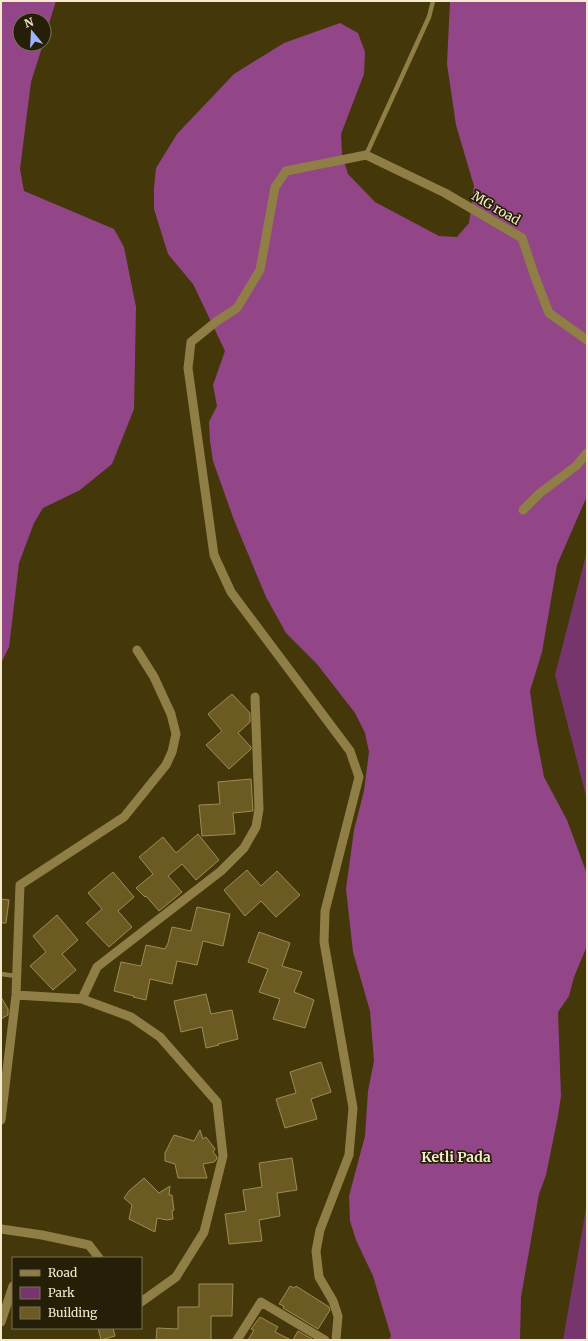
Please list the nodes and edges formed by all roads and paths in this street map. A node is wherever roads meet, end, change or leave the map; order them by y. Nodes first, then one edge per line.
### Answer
1 (433, 1) edge
2 (366, 155) junction
3 (587, 340) edge
4 (587, 453) edge
5 (523, 510) dead end
6 (137, 650) dead end
7 (254, 697) dead end
8 (1, 974) edge
9 (16, 976) junction
10 (16, 995) junction
11 (82, 999) junction
12 (1, 1120) edge
13 (1, 1229) edge
14 (98, 1257) edge
15 (12, 1289) edge
16 (142, 1301) edge
17 (1, 1322) edge
18 (238, 1340) edge
19 (325, 1340) edge
20 (336, 1340) edge

1 - 2 lane
2 - 3 street, MG road
2 - 20 street
4 - 5 street
6 - 9 street
7 - 11 street
8 - 9 lane
9 - 10 street
10 - 11 street
10 - 12 street
11 - 16 street
13 - 14 street
15 - 17 street
18 - 19 street

